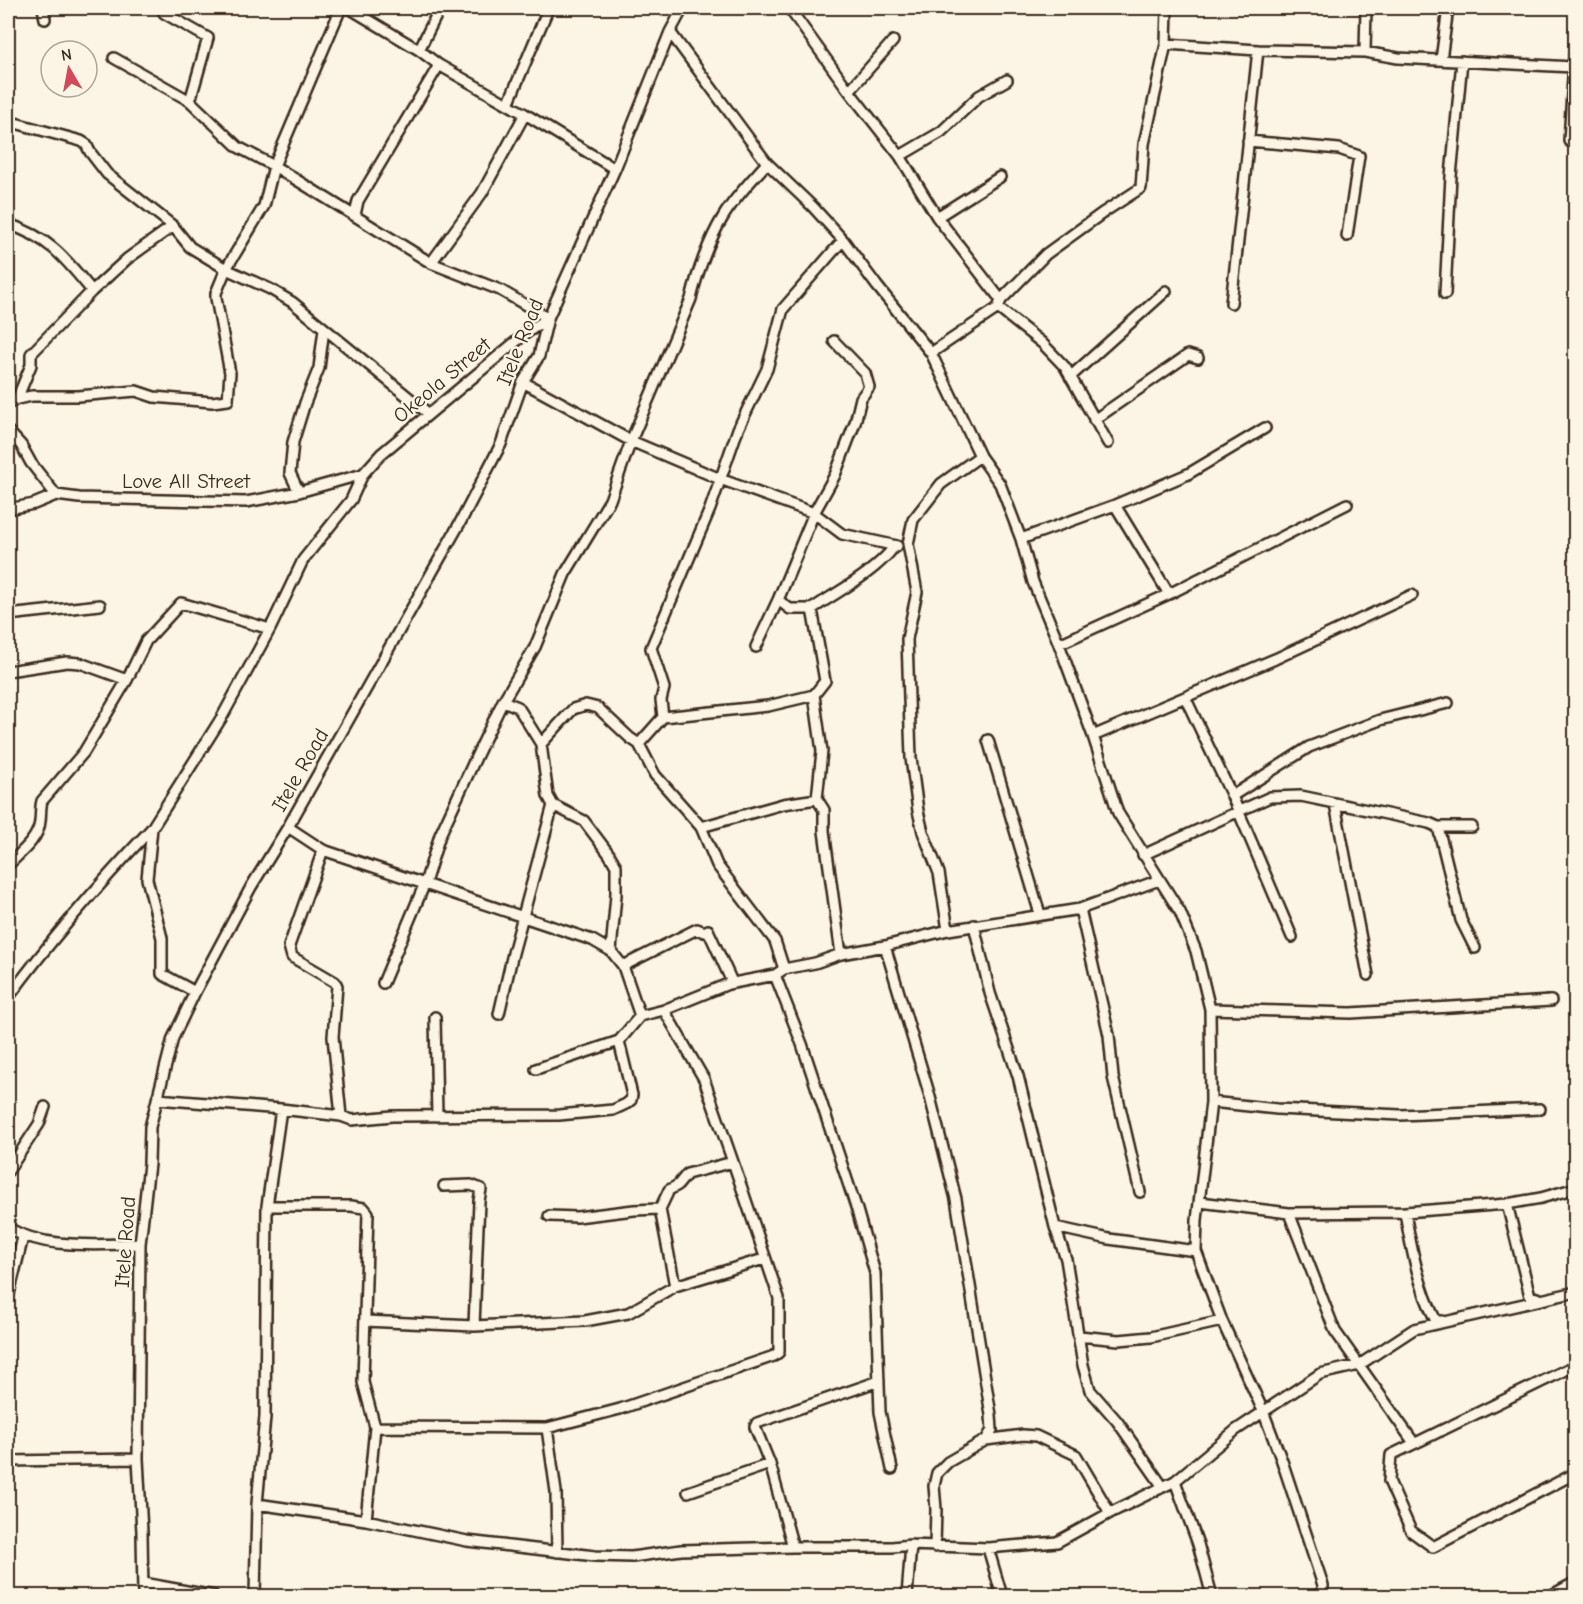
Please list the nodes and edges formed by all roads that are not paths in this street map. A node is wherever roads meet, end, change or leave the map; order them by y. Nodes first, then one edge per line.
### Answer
1 (43, 8) edge
2 (341, 8) edge
3 (349, 8) edge
4 (440, 8) edge
5 (683, 8) edge
6 (791, 8) edge
7 (1167, 8) edge
8 (1366, 8) edge
9 (1448, 8) edge
10 (164, 13) dead end
11 (546, 14) dead end
12 (45, 19) dead end
13 (1575, 28) edge
14 (670, 32) junction
15 (893, 41) dead end
16 (1166, 44) junction
17 (419, 50) junction
18 (1258, 50) junction
19 (1365, 52) junction
20 (114, 58) dead end
21 (1442, 60) junction
22 (1462, 62) junction
23 (439, 65) junction
24 (1573, 67) junction
25 (1007, 80) dead end
26 (849, 92) junction
27 (190, 101) junction
28 (508, 104) junction
29 (1574, 112) edge
30 (525, 114) junction
31 (8, 121) edge
32 (1248, 141) junction
33 (1569, 141) dead end
34 (900, 156) junction
35 (767, 163) junction
36 (274, 165) junction
37 (615, 170) junction
38 (1000, 177) dead end
39 (358, 201) junction
40 (339, 206) junction
41 (355, 215) junction
42 (937, 217) junction
43 (8, 224) edge
44 (173, 226) junction
45 (1347, 236) dead end
46 (843, 240) junction
47 (431, 263) junction
48 (226, 269) junction
49 (92, 291) junction
50 (1166, 291) dead end
51 (1445, 294) dead end
52 (1231, 303) dead end
53 (999, 304) junction
54 (548, 318) junction
55 (324, 329) junction
56 (834, 341) dead end
57 (931, 353) junction
58 (1198, 358) dead end
59 (1070, 377) junction
60 (523, 382) junction
61 (22, 385) junction
62 (32, 396) junction
63 (17, 399) junction
64 (8, 404) edge
65 (429, 414) junction
66 (1094, 420) junction
67 (1265, 428) dead end
68 (8, 431) edge
69 (631, 441) junction
70 (1108, 443) dead end
71 (980, 456) junction
72 (363, 474) junction
73 (720, 479) junction
74 (299, 492) junction
75 (56, 495) junction
76 (1347, 504) dead end
77 (1115, 505) junction
78 (8, 509) edge
79 (814, 513) junction
80 (1021, 539) junction
81 (908, 544) junction
82 (894, 547) junction
83 (1169, 594) junction
84 (1412, 595) dead end
85 (778, 600) junction
86 (100, 605) dead end
87 (812, 609) junction
88 (8, 615) edge
89 (270, 630) junction
90 (1059, 644) junction
91 (756, 647) dead end
92 (8, 671) edge
93 (127, 680) junction
94 (814, 695) junction
95 (1185, 697) junction
96 (503, 702) junction
97 (1448, 703) dead end
98 (663, 717) junction
99 (1093, 736) junction
100 (988, 740) dead end
101 (541, 744) junction
102 (639, 744) junction
103 (1232, 796) junction
104 (817, 799) junction
105 (1335, 804) junction
106 (554, 805) junction
107 (1240, 813) junction
108 (1438, 826) junction
109 (288, 827) junction
110 (701, 827) junction
111 (152, 828) junction
112 (1472, 828) dead end
113 (323, 850) junction
114 (1143, 855) junction
115 (8, 865) edge
116 (1159, 880) junction
117 (425, 883) junction
118 (1080, 909) junction
119 (1040, 914) junction
120 (522, 918) junction
121 (974, 925) junction
122 (948, 930) junction
123 (1292, 937) dead end
124 (885, 946) junction
125 (1475, 948) dead end
126 (611, 951) junction
127 (841, 954) junction
128 (623, 966) junction
129 (784, 969) junction
130 (775, 975) junction
131 (1368, 975) dead end
132 (383, 983) dead end
133 (728, 984) junction
134 (195, 992) junction
135 (8, 998) edge
136 (1518, 1003) dead end
137 (1210, 1009) junction
138 (664, 1010) junction
139 (498, 1014) dead end
140 (640, 1016) junction
141 (435, 1017) dead end
142 (619, 1041) junction
143 (536, 1069) dead end
144 (157, 1098) junction
145 (1211, 1102) junction
146 (45, 1107) dead end
147 (281, 1108) junction
148 (1540, 1109) dead end
149 (341, 1116) junction
150 (437, 1116) junction
151 (733, 1162) junction
152 (8, 1171) edge
153 (444, 1186) dead end
154 (1575, 1188) edge
155 (1140, 1192) dead end
156 (1200, 1202) junction
157 (1507, 1204) junction
158 (267, 1206) junction
159 (660, 1209) junction
160 (1405, 1212) junction
161 (1289, 1213) junction
162 (549, 1216) dead end
163 (1055, 1227) junction
164 (8, 1228) edge
165 (23, 1237) junction
166 (140, 1244) junction
167 (1196, 1251) junction
168 (764, 1259) junction
169 (675, 1286) junction
170 (1575, 1292) edge
171 (8, 1298) edge
172 (1541, 1299) junction
173 (365, 1321) junction
174 (1222, 1321) junction
175 (1447, 1321) junction
176 (474, 1326) junction
177 (1078, 1335) junction
178 (1359, 1365) junction
179 (1575, 1365) edge
180 (879, 1381) junction
181 (1263, 1411) junction
182 (375, 1427) junction
183 (548, 1428) junction
184 (986, 1440) junction
185 (1414, 1443) junction
186 (138, 1459) junction
187 (8, 1461) edge
188 (770, 1464) junction
189 (892, 1468) dead end
190 (1575, 1473) edge
191 (1175, 1481) junction
192 (1163, 1487) junction
193 (688, 1492) dead end
194 (256, 1504) junction
195 (1110, 1513) junction
196 (366, 1520) junction
197 (911, 1545) junction
198 (792, 1547) junction
199 (935, 1547) junction
200 (988, 1548) junction
201 (556, 1552) junction
202 (1575, 1582) edge
203 (143, 1583) junction
204 (143, 1596) edge
205 (214, 1596) edge
206 (255, 1596) edge
207 (907, 1596) edge
208 (1002, 1596) edge
209 (1212, 1596) edge
210 (1323, 1596) edge
211 (1550, 1596) edge

1 - 12 street
2 - 36 street
3 - 17 street
4 - 17 street
5 - 14 street, Itele Road
6 - 26 street
7 - 16 street
8 - 19 street
9 - 21 street
10 - 27 street
11 - 28 street
13 - 24 street
14 - 35 street
14 - 37 street, Itele Road
15 - 26 street
16 - 18 street
16 - 53 street
17 - 23 street
18 - 19 street
18 - 32 street
19 - 21 street
20 - 27 street
21 - 22 street
22 - 24 street
22 - 51 street
23 - 28 street
23 - 39 street
24 - 29 street
25 - 34 street
26 - 34 street
27 - 36 street
28 - 30 street
29 - 33 street
30 - 37 street
30 - 47 street
31 - 44 street
32 - 45 street
32 - 52 street
34 - 42 street
35 - 46 street
35 - 69 street
36 - 40 street
36 - 48 street
37 - 54 street, Itele Road
38 - 42 street
39 - 40 street
39 - 41 street
40 - 41 street
41 - 47 street
42 - 53 street
43 - 49 street
44 - 48 street
44 - 49 street
46 - 57 street
46 - 73 street
47 - 54 street
48 - 55 street
48 - 62 street
49 - 61 street
50 - 59 street
53 - 57 street
53 - 59 street
54 - 60 street, Itele Road
54 - 65 street, Okeola Street
55 - 65 street
55 - 74 street
56 - 79 street
57 - 71 street
58 - 66 street
59 - 66 street
60 - 69 street
60 - 109 street, Itele Road
61 - 62 street
61 - 63 street
62 - 63 street
63 - 64 street
65 - 72 street, Okeola Street
66 - 70 street
67 - 77 street
68 - 75 street
69 - 73 street
69 - 96 street
71 - 80 street
71 - 81 street
72 - 74 street, Love All Street
72 - 89 street
73 - 79 street
73 - 98 street
74 - 75 street, Love All Street
75 - 78 street, Love All Street
76 - 83 street
77 - 80 street
77 - 83 street
79 - 82 street
79 - 85 street
80 - 90 street
81 - 82 street
81 - 122 street
82 - 87 street
83 - 90 street
84 - 95 street
85 - 87 street
85 - 91 street
86 - 88 street
87 - 94 street
89 - 93 street
89 - 111 street
90 - 99 street
92 - 93 street
93 - 115 street
94 - 98 street
94 - 104 street
95 - 99 street
95 - 103 street
96 - 101 street
96 - 117 street
97 - 103 street
98 - 102 street
99 - 114 street
100 - 119 street
101 - 102 street
101 - 106 street
102 - 110 street
103 - 107 street
104 - 110 street
104 - 127 street
105 - 107 street
105 - 108 street
105 - 131 street
106 - 120 street
106 - 126 street
107 - 114 street
107 - 123 street
108 - 112 street
108 - 125 street
109 - 113 street
109 - 134 street, Itele Road
110 - 129 street
111 - 134 street
111 - 135 street
113 - 117 street
113 - 149 street
114 - 116 street
116 - 118 street
116 - 137 street
117 - 120 street
117 - 132 street
118 - 119 street
118 - 155 street
119 - 121 street
120 - 126 street
120 - 139 street
121 - 122 street
121 - 163 street
122 - 124 street
124 - 127 street
124 - 184 street
126 - 128 street
127 - 129 street
128 - 133 street
128 - 140 street
129 - 130 street
130 - 133 street
130 - 180 street
133 - 138 street
134 - 144 street, Itele Road
136 - 137 street
137 - 145 street
138 - 140 street
138 - 151 street
140 - 142 street
141 - 150 street
142 - 143 street
142 - 150 street
144 - 147 street
144 - 166 street, Itele Road
145 - 148 street
145 - 156 street
146 - 152 street
147 - 149 street
147 - 158 street
149 - 150 street
151 - 159 street
151 - 168 street
153 - 176 street
154 - 157 street
156 - 161 street
156 - 167 street
157 - 160 street
157 - 172 street
158 - 173 street
158 - 194 street
159 - 162 street
159 - 169 street
160 - 161 street
160 - 175 street
161 - 178 street
163 - 167 street
163 - 177 street
164 - 165 street
165 - 166 street
165 - 171 street
166 - 186 street, Itele Road
167 - 174 street
168 - 169 street
168 - 183 street
169 - 176 street
170 - 172 street
172 - 175 street
173 - 176 street
173 - 182 street
174 - 177 street
174 - 181 street
175 - 178 street
177 - 192 street
178 - 181 street
178 - 185 street
179 - 185 street
180 - 188 street
180 - 189 street
181 - 191 street
181 - 210 street
182 - 183 street
182 - 196 street
183 - 201 street
184 - 195 street
184 - 199 street
185 - 190 street
186 - 187 street
186 - 203 street, Itele Road
188 - 193 street
188 - 198 street
191 - 192 street
191 - 209 street
192 - 195 street
194 - 196 street
194 - 206 street
195 - 200 street
196 - 201 street
197 - 198 street
197 - 199 street
197 - 207 street
198 - 201 street
199 - 200 street
200 - 208 street
202 - 211 street
203 - 204 street, Itele Road
203 - 205 street

